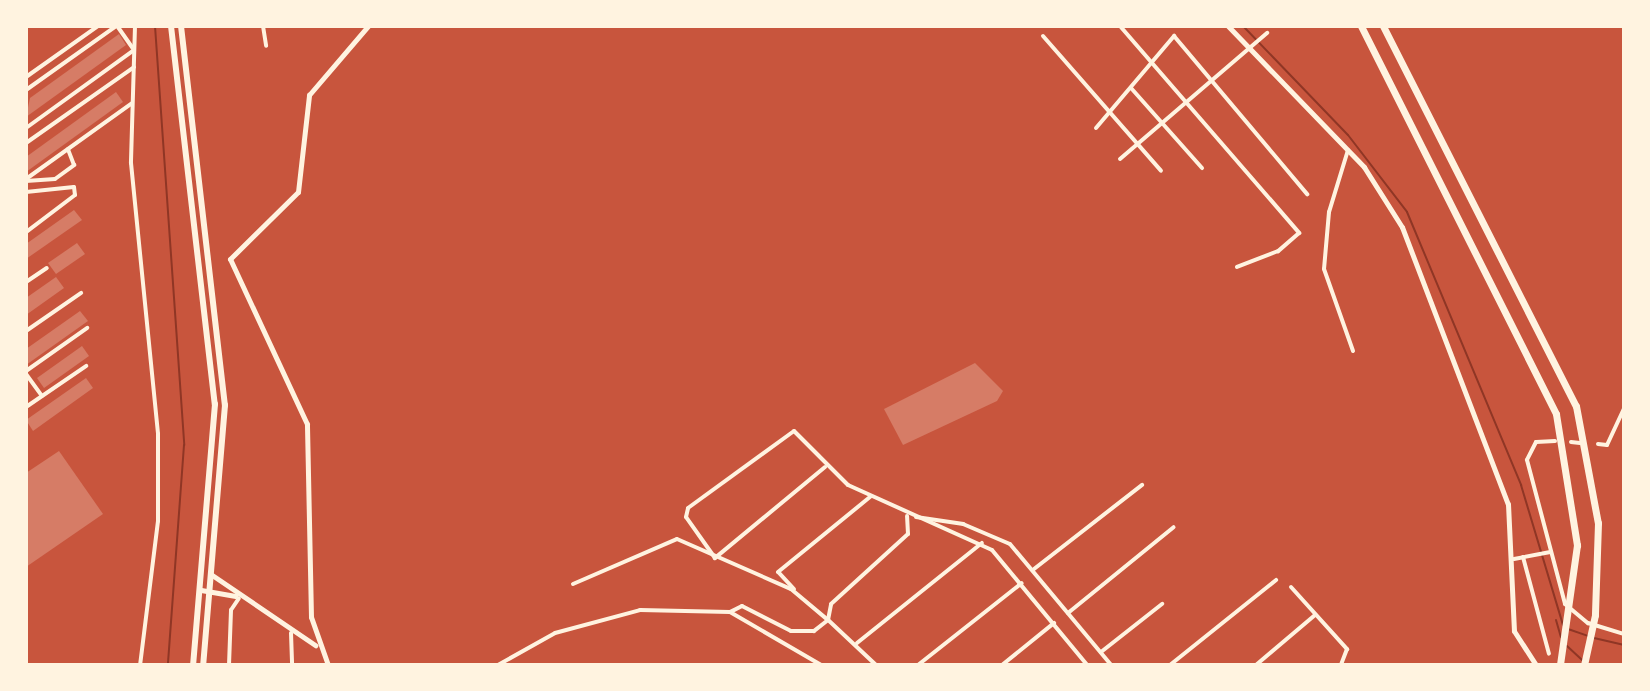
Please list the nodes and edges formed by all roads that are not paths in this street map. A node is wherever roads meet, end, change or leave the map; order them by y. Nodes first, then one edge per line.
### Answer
1 (98, 26) edge
2 (116, 26) edge
3 (135, 26) edge
4 (171, 26) edge
5 (183, 26) edge
6 (263, 26) edge
7 (368, 26) edge
8 (1120, 26) edge
9 (1228, 26) edge
10 (1361, 26) edge
11 (1383, 26) edge
12 (1267, 33) dead end
13 (1043, 36) dead end
14 (1250, 45) junction
15 (266, 46) dead end
16 (134, 50) junction
17 (52, 58) junction
18 (1151, 62) junction
19 (59, 67) junction
20 (134, 67) junction
21 (26, 77) edge
22 (1208, 81) junction
23 (1131, 88) junction
24 (26, 90) edge
25 (1184, 101) junction
26 (132, 103) junction
27 (1109, 113) junction
28 (1161, 122) junction
29 (26, 128) edge
30 (1096, 128) dead end
31 (26, 143) edge
32 (1137, 144) junction
33 (68, 149) junction
34 (1348, 150) junction
35 (1120, 159) dead end
36 (1202, 168) dead end
37 (1161, 171) dead end
38 (26, 180) edge
39 (26, 192) edge
40 (1307, 194) dead end
41 (26, 232) edge
42 (1237, 267) dead end
43 (47, 268) dead end
44 (26, 282) edge
45 (81, 293) dead end
46 (87, 328) dead end
47 (26, 331) edge
48 (1353, 351) dead end
49 (86, 366) dead end
50 (26, 372) edge
51 (32, 382) junction
52 (26, 386) edge
53 (42, 396) junction
54 (26, 407) edge
55 (1624, 409) edge
56 (1555, 441) dead end
57 (1571, 442) dead end
58 (1580, 443) dead end
59 (1598, 444) dead end
60 (825, 467) junction
61 (1142, 485) dead end
62 (870, 497) junction
63 (910, 517) junction
64 (1174, 527) dead end
65 (982, 543) junction
66 (1548, 553) junction
67 (1524, 557) junction
68 (715, 558) junction
69 (1514, 559) junction
70 (1034, 569) junction
71 (212, 575) junction
72 (1276, 580) dead end
73 (1022, 583) junction
74 (573, 584) dead end
75 (1291, 587) dead end
76 (201, 590) junction
77 (210, 591) junction
78 (799, 594) junction
79 (238, 597) junction
80 (1162, 604) dead end
81 (730, 612) junction
82 (1068, 613) junction
83 (1315, 615) junction
84 (828, 620) junction
85 (1054, 623) junction
86 (291, 633) junction
87 (1624, 634) edge
88 (857, 643) junction
89 (316, 646) junction
90 (1101, 652) junction
91 (1549, 654) dead end
92 (140, 665) edge
93 (193, 665) edge
94 (203, 665) edge
95 (229, 665) edge
96 (292, 665) edge
97 (328, 665) edge
98 (498, 665) edge
99 (821, 665) edge
100 (876, 665) edge
101 (918, 665) edge
102 (1002, 665) edge
103 (1087, 665) edge
104 (1111, 665) edge
105 (1170, 665) edge
106 (1256, 665) edge
107 (1341, 665) edge
108 (1536, 665) edge
109 (1560, 665) edge
110 (1584, 665) edge

1 - 17 street
2 - 16 street
2 - 19 street
3 - 16 street
4 - 76 main road
5 - 71 main road
6 - 15 street
7 - 89 street
8 - 18 street
9 - 14 street
10 - 109 highway
11 - 110 highway
12 - 14 street
13 - 27 street
14 - 22 street
14 - 34 street
16 - 20 street
16 - 29 street
17 - 19 street
17 - 21 street
18 - 22 street
18 - 23 street
18 - 25 street
19 - 24 street
20 - 26 street
20 - 31 street
22 - 25 street
22 - 40 street
23 - 27 street
23 - 28 street
25 - 28 street
25 - 42 street
26 - 33 street
26 - 92 street
27 - 30 street
27 - 32 street
28 - 32 street
28 - 36 street
32 - 35 street
32 - 37 street
33 - 38 street
33 - 38 street
34 - 48 street
34 - 69 street
39 - 41 street
43 - 44 street
45 - 47 street
46 - 50 street
49 - 53 street
50 - 51 street
51 - 52 street
51 - 53 street
53 - 54 street
55 - 59 street
56 - 66 street
57 - 58 street
60 - 62 street
60 - 68 street
60 - 68 street
61 - 70 street
62 - 63 street
62 - 78 street
63 - 65 street
63 - 70 street
63 - 84 street
64 - 82 street
65 - 73 street
65 - 88 street
66 - 67 street
66 - 87 street
67 - 69 street
67 - 91 street
68 - 74 street
68 - 78 street
69 - 108 street
70 - 82 street
71 - 77 main road
71 - 79 street
72 - 105 street
73 - 85 street
73 - 101 street
75 - 83 street
76 - 77 street
76 - 93 main road
77 - 79 street
77 - 94 main road
78 - 84 street
79 - 86 street
79 - 95 street
80 - 90 street
81 - 84 street
81 - 98 street
81 - 99 street
82 - 90 street
83 - 106 street
83 - 107 street
84 - 88 street
85 - 102 street
85 - 103 street
86 - 89 street
86 - 96 street
88 - 100 street
89 - 97 street
90 - 104 street

